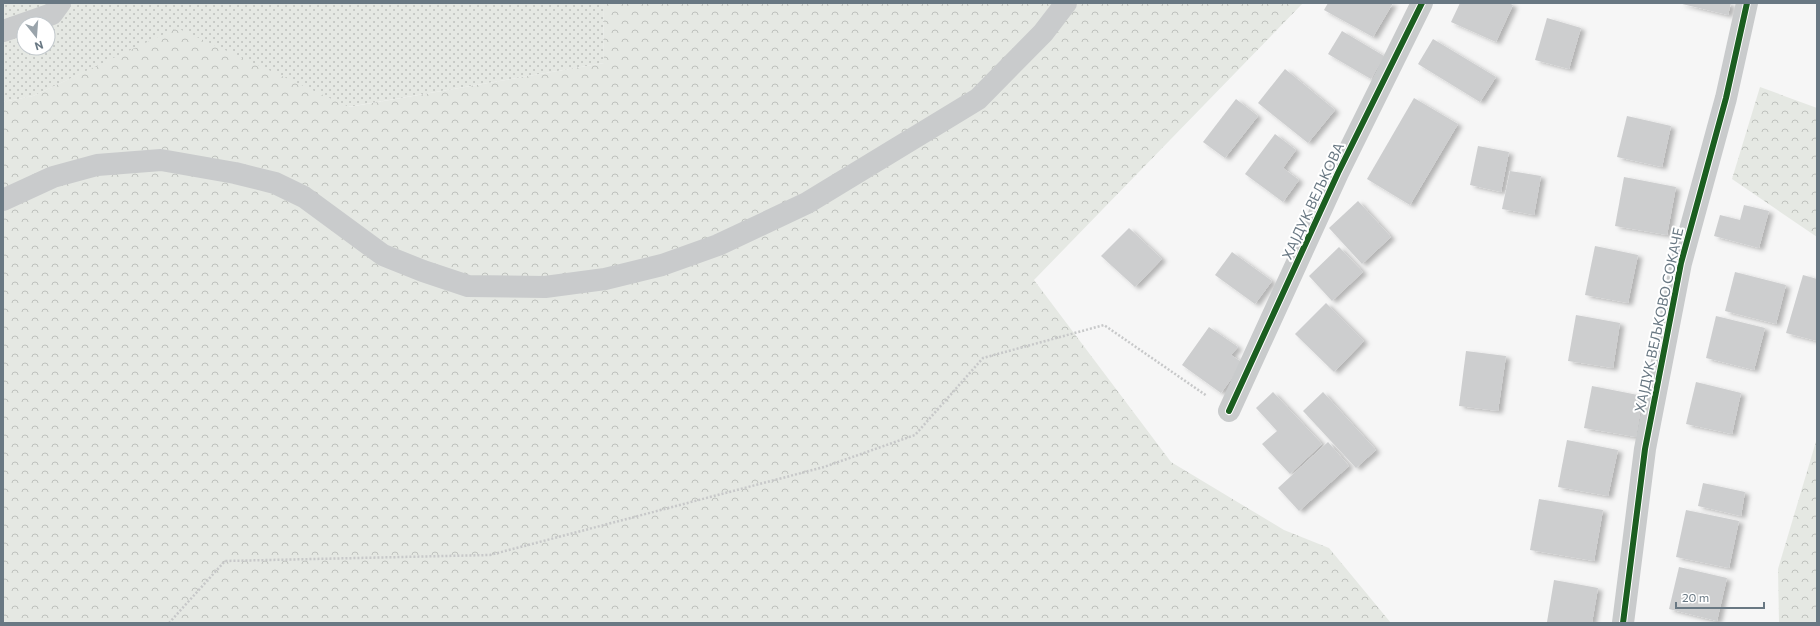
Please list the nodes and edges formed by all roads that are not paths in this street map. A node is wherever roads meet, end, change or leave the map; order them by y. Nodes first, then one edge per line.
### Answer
1 (60, 3) edge
2 (1066, 3) edge
3 (1422, 3) edge
4 (1747, 3) edge
5 (3, 31) edge
6 (3, 200) edge
7 (1229, 412) road end
8 (1623, 623) edge

1 - 5 street
2 - 6 street
3 - 7 street, ХАЈДУК ВЕЉКОВА
4 - 8 street, ХАЈДУК ВЕЉКОВО СОКАЧЕ

